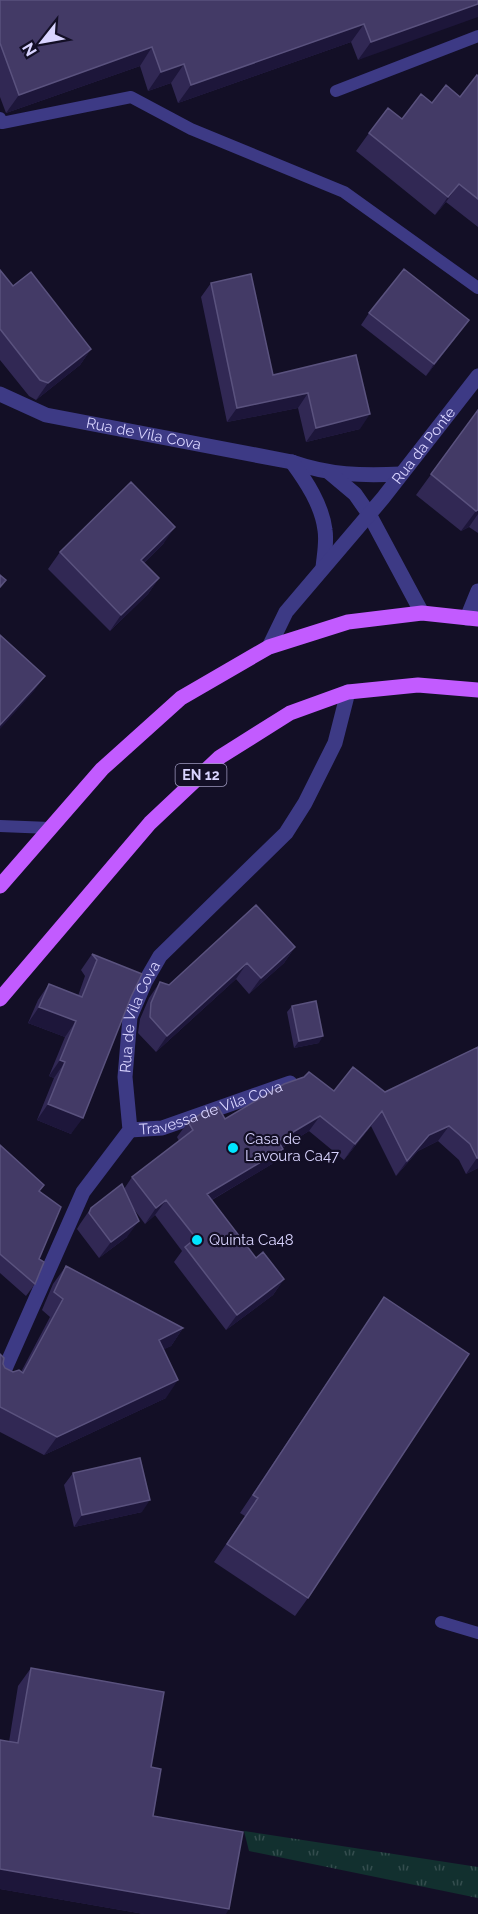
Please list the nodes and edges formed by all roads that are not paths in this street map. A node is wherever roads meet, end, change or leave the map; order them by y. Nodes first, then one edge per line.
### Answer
1 (478, 36) edge
2 (336, 91) dead end
3 (0, 118) edge
4 (478, 288) edge
5 (478, 376) edge
6 (0, 394) edge
7 (292, 462) junction
8 (330, 473) junction
9 (401, 474) junction
10 (369, 514) junction
11 (323, 568) junction
12 (478, 591) edge
13 (422, 613) junction
14 (473, 618) edge
15 (268, 647) junction
16 (478, 690) edge
17 (348, 692) junction
18 (0, 826) edge
19 (50, 828) junction
20 (0, 886) edge
21 (0, 999) edge
22 (290, 1083) edge
23 (130, 1130) junction
24 (0, 1380) edge
25 (441, 1622) dead end
26 (478, 1633) edge

1 - 2 lane
3 - 4 lane
5 - 9 street, Rua da Ponte
6 - 7 street, Rua de Vila Cova
7 - 8 street, Rua de Vila Cova
7 - 11 street
8 - 9 street, Rua de Vila Cova
8 - 10 street, Rua de Vila Cova
9 - 10 street, Rua da Ponte
10 - 11 street, Rua da Ponte
10 - 13 street
11 - 15 street, Rua da Ponte
12 - 14 street
13 - 14 main road
13 - 15 main road
15 - 19 main road
16 - 17 main road, EN 12
17 - 21 main road, EN 12
17 - 23 street, Rua de Vila Cova
18 - 19 lane
19 - 20 main road
22 - 23 street, Travessa de Vila Cova
23 - 24 street
25 - 26 lane

